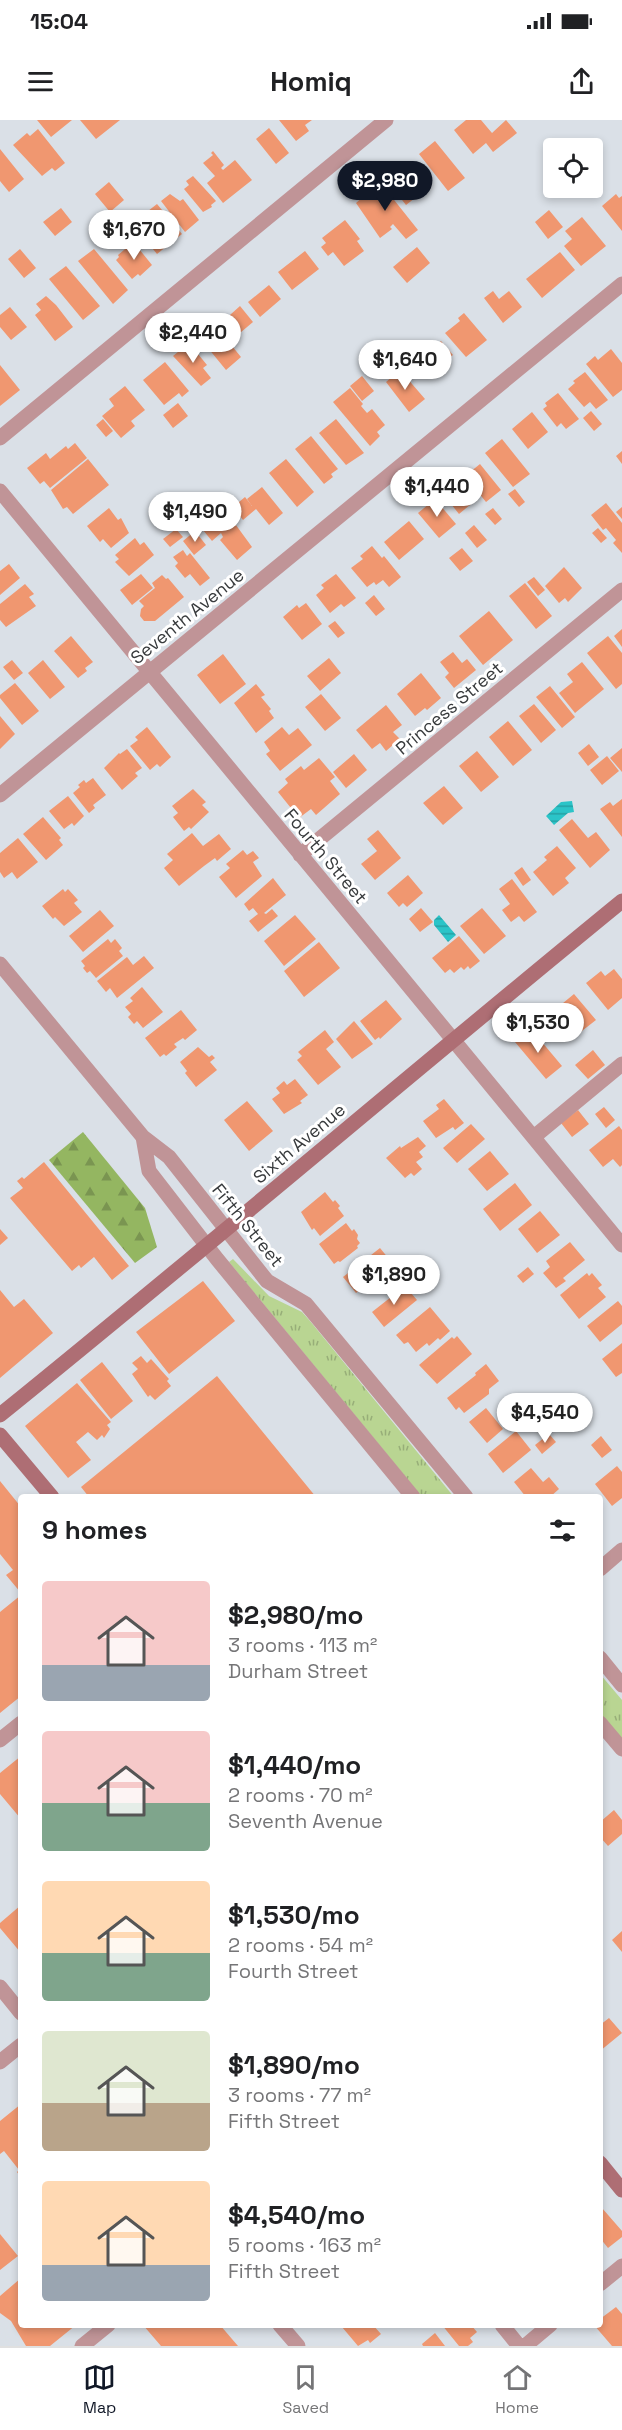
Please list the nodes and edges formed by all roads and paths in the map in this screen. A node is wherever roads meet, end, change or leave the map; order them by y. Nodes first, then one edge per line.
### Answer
1 (386, 120) edge
2 (622, 284) edge
3 (0, 438) edge
4 (0, 490) edge
5 (622, 590) edge
6 (150, 672) junction
7 (0, 795) edge
8 (300, 855) junction
9 (622, 901) edge
10 (0, 964) edge
11 (452, 1040) junction
12 (622, 1064) edge
13 (535, 1136) junction
14 (143, 1137) junction
15 (226, 1230) junction
16 (619, 1235) edge
17 (207, 1246) junction
18 (0, 1415) edge
19 (0, 1435) edge
20 (49, 1494) edge
21 (411, 1494) edge
22 (464, 1494) edge
23 (622, 1550) edge
24 (603, 1566) edge
25 (603, 1662) edge
26 (622, 1684) edge
27 (18, 1725) edge
28 (603, 1727) edge
29 (0, 1740) edge
30 (622, 1749) edge
31 (0, 1987) edge
32 (18, 2009) edge
33 (18, 2047) edge
34 (0, 2062) edge
35 (603, 2167) edge
36 (622, 2190) edge
37 (622, 2266) edge
38 (603, 2282) edge
39 (104, 2328) edge
40 (283, 2328) edge
41 (504, 2328) edge
42 (546, 2328) edge
43 (82, 2346) edge
44 (298, 2346) edge
45 (519, 2346) edge
46 (525, 2346) edge

1 - 3 street
2 - 6 street, Seventh Avenue
4 - 6 street, Fourth Street
5 - 8 street, Princess Street
6 - 7 street, Seventh Avenue
6 - 8 street, Fourth Street
8 - 11 street, Fourth Street
9 - 11 street, Sixth Avenue
10 - 14 street, Fifth Street
11 - 13 street, Fourth Street
11 - 15 street, Sixth Avenue
12 - 13 street
13 - 16 street, Fourth Street
14 - 15 street, Fifth Street
14 - 17 street, Fifth Street
15 - 17 street, Sixth Avenue
15 - 22 street, Fifth Street
17 - 18 street, Sixth Avenue
17 - 21 street, Fifth Street
19 - 20 street
23 - 24 street
25 - 26 street
27 - 29 street
28 - 30 street
31 - 32 street
33 - 34 street
35 - 36 street
37 - 38 street
39 - 43 street
40 - 44 street
41 - 45 street
42 - 46 street

